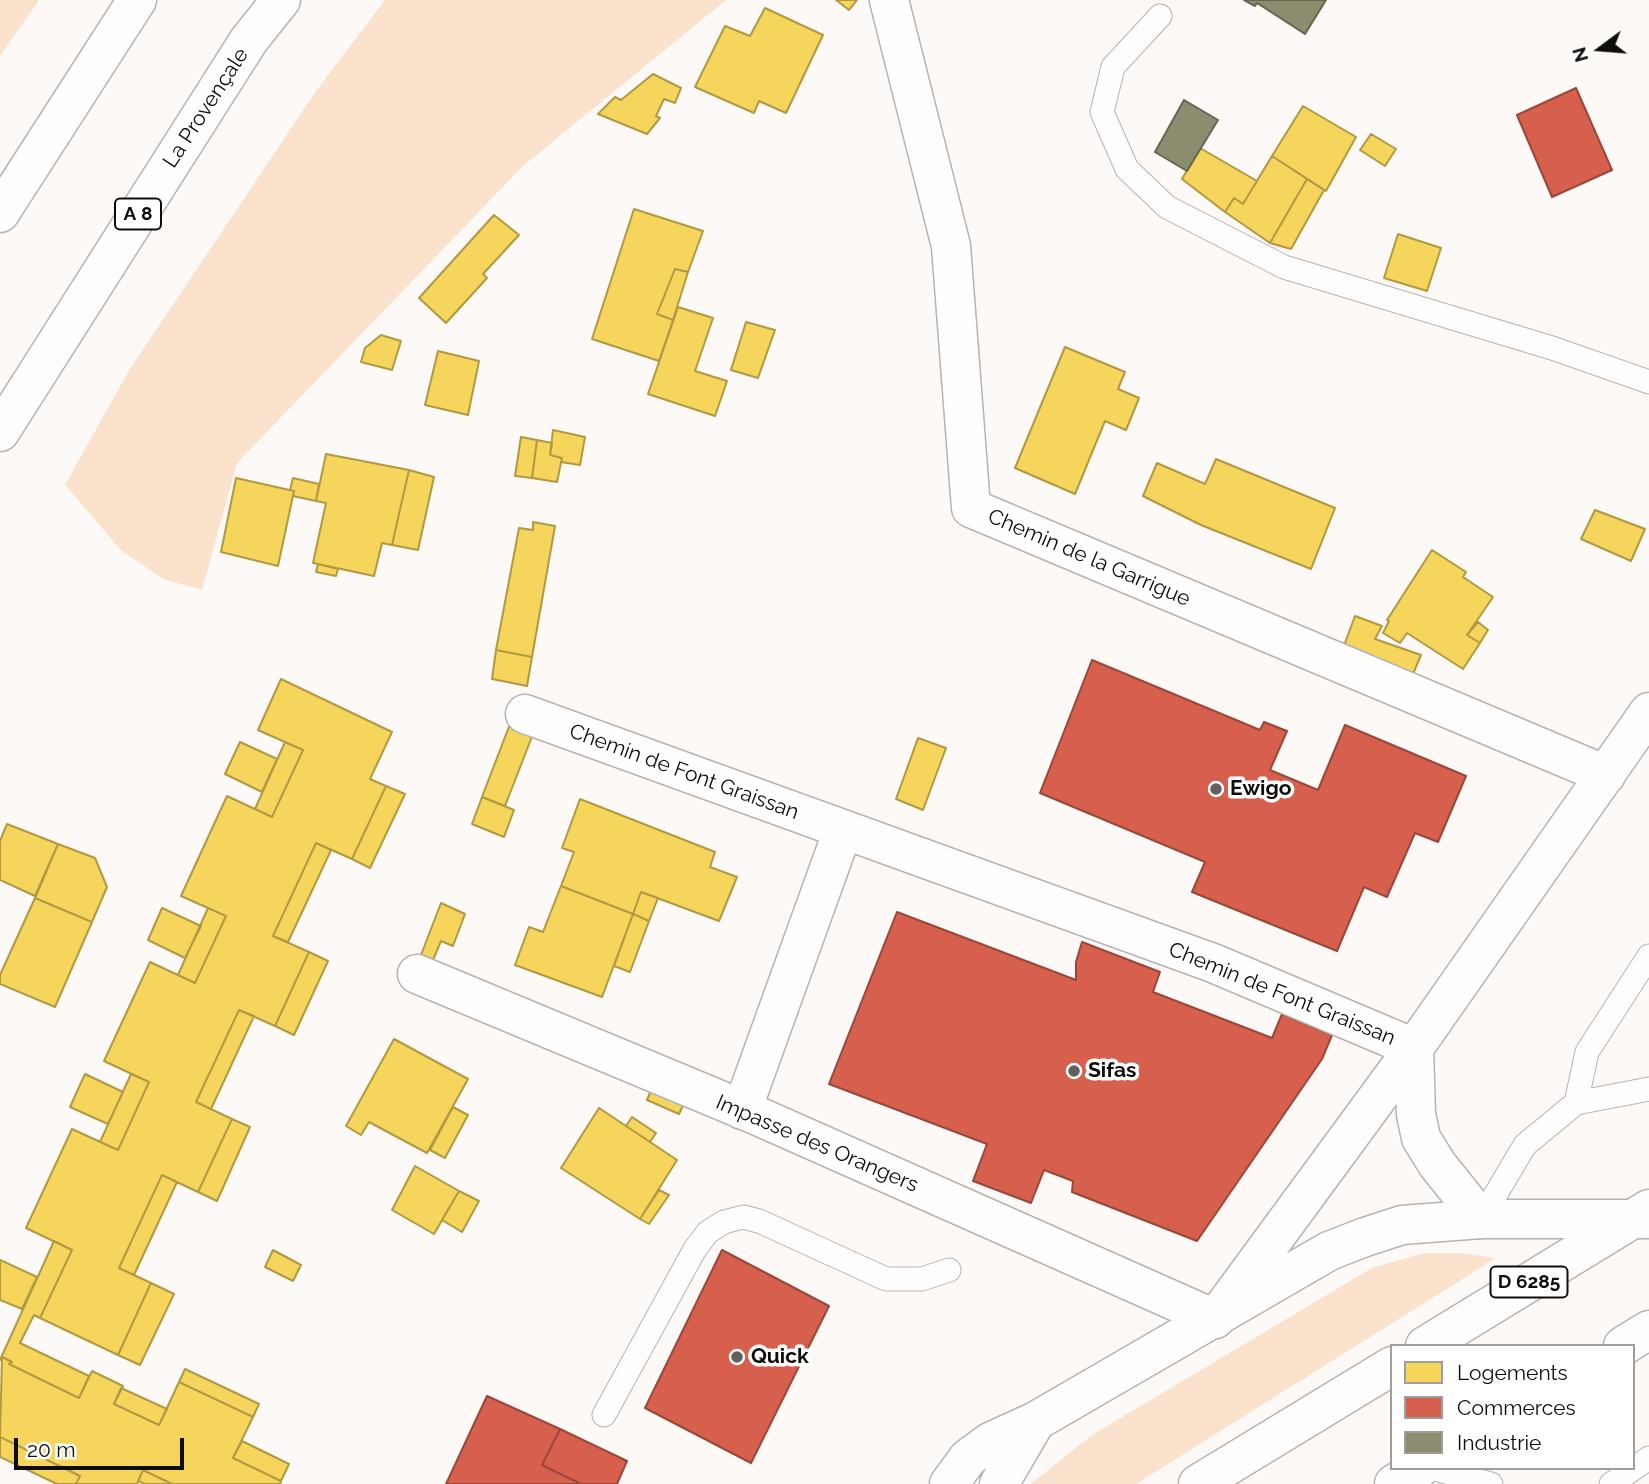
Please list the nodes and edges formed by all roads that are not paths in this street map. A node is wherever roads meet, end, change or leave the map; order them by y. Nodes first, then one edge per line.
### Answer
1 (137, 0) edge
2 (281, 0) edge
3 (889, 0) edge
4 (1160, 16) dead end
5 (0, 213) edge
6 (1649, 382) edge
7 (0, 432) edge
8 (1649, 712) edge
9 (525, 715) dead end
10 (1606, 775) junction
11 (844, 830) junction
12 (1649, 956) edge
13 (417, 974) dead end
14 (1414, 1048) junction
15 (1649, 1089) edge
16 (1576, 1103) junction
17 (742, 1110) junction
18 (1644, 1215) edge
19 (1481, 1219) junction
20 (949, 1270) dead end
21 (1215, 1319) junction
22 (1649, 1330) edge
23 (1427, 1344) edge
24 (1626, 1344) edge
25 (1390, 1367) edge
26 (604, 1415) dead end
27 (1037, 1421) junction
28 (1417, 1470) edge
29 (1438, 1470) edge
30 (1631, 1470) edge
31 (949, 1484) edge
32 (999, 1484) edge
33 (1198, 1484) edge
34 (1394, 1484) edge
35 (1491, 1484) edge
36 (1611, 1484) edge

1 - 5 main road
2 - 7 main road, La Provençale / A 8
3 - 10 main road, Chemin de la Garrigue
4 - 6 lane
8 - 10 main road, Chemin de Font Graissan
9 - 11 main road, Chemin de Font Graissan
10 - 14 main road, Chemin de Font Graissan
11 - 14 main road, Chemin de Font Graissan
11 - 17 main road
12 - 16 lane
13 - 17 main road, Impasse des Orangers
14 - 19 main road
14 - 21 main road
15 - 16 lane
16 - 19 lane
17 - 21 main road, Impasse des Orangers
18 - 19 main road
18 - 23 main road, D 6285
19 - 21 main road
20 - 26 lane
21 - 27 main road
22 - 24 main road
25 - 33 main road
27 - 31 main road
27 - 32 main road
28 - 34 main road
29 - 35 lane
30 - 36 lane

